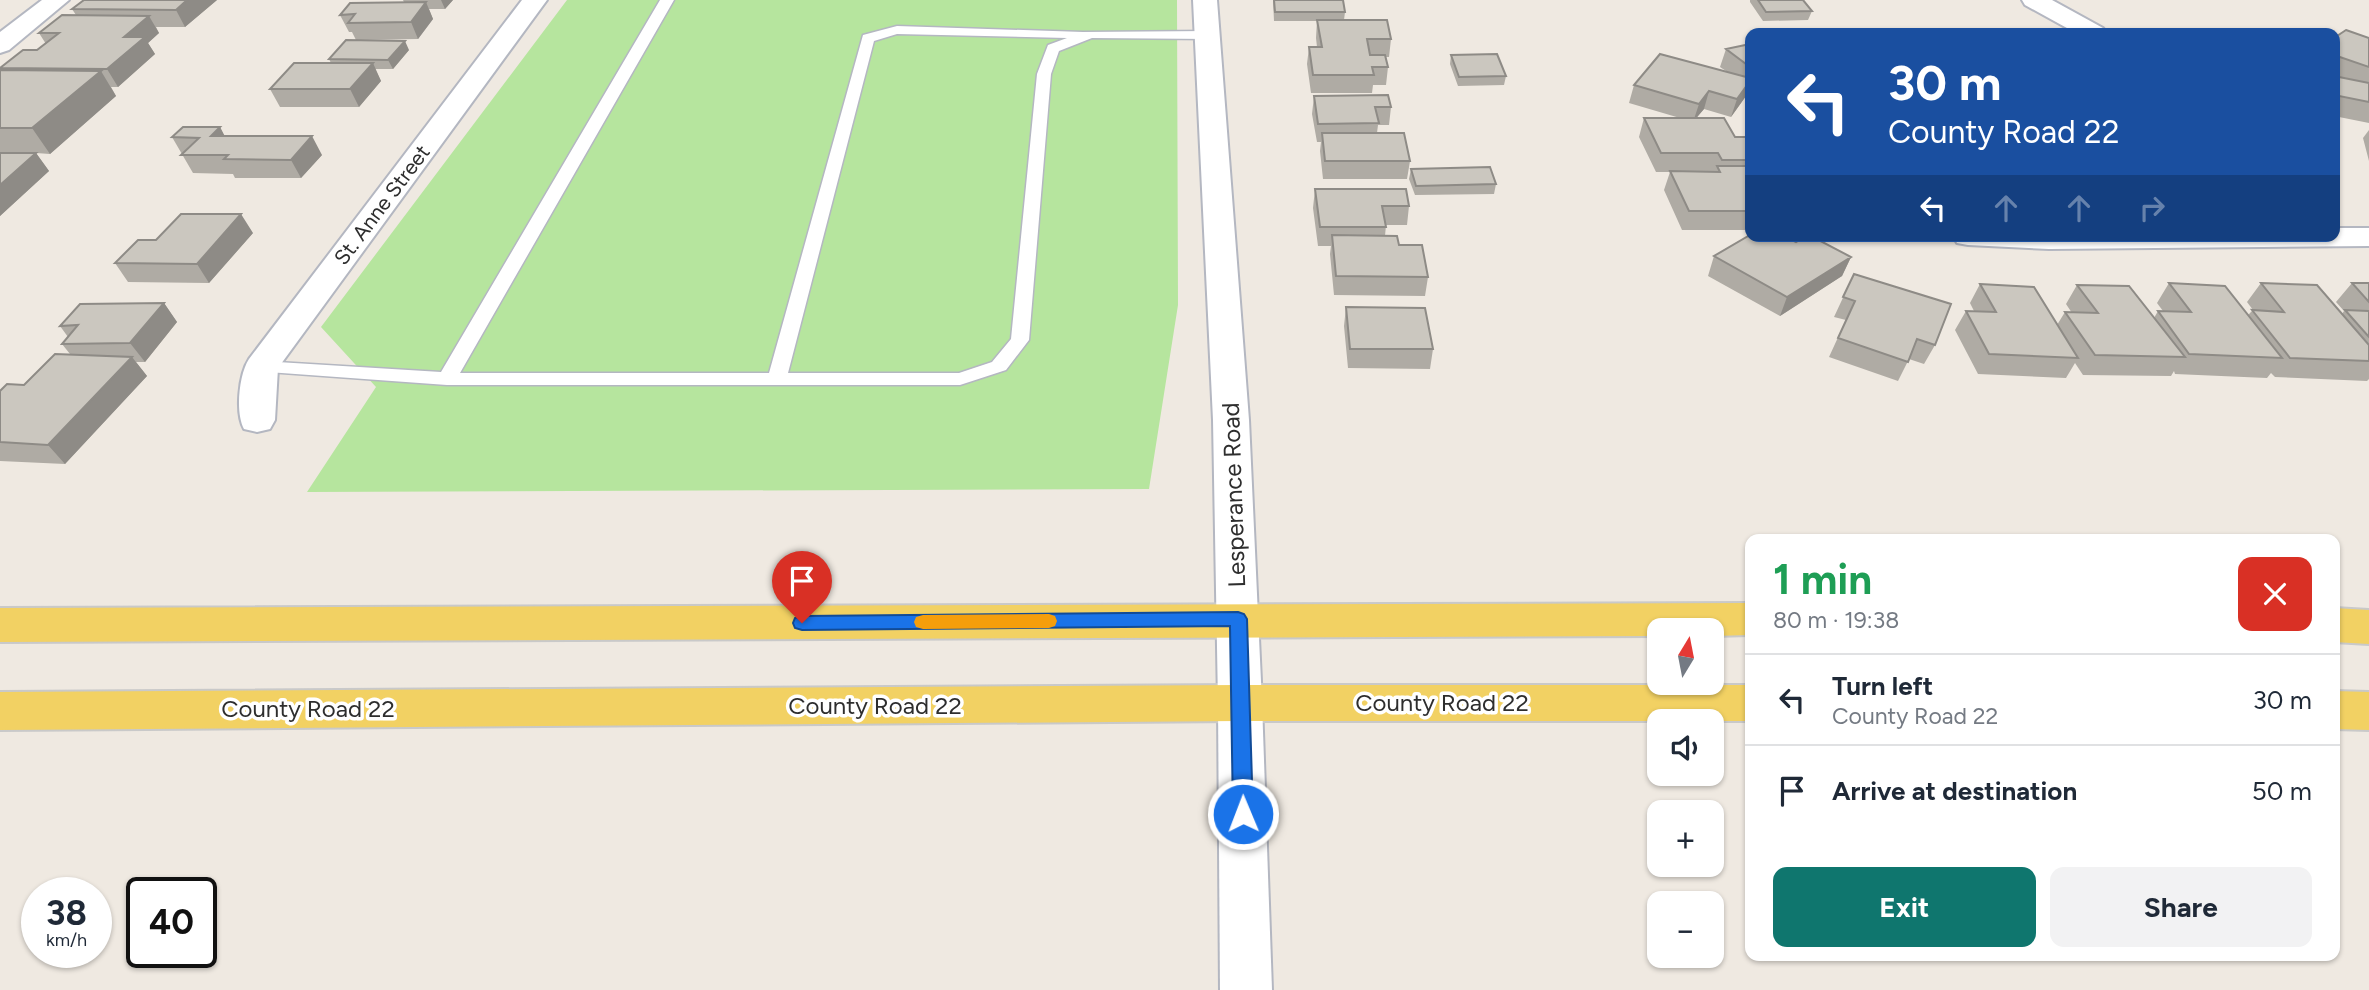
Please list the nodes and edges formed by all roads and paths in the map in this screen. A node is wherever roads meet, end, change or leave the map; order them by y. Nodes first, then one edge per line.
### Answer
1 (57, 0) edge
2 (535, 0) edge
3 (667, 0) edge
4 (2034, 0) edge
5 (1207, 18) edge
6 (2085, 28) edge
7 (1090, 34) junction
8 (0, 45) edge
9 (261, 367) junction
10 (447, 379) junction
11 (777, 379) junction
12 (257, 420) dead end
13 (1238, 619) junction
14 (1745, 619) edge
15 (0, 625) edge
16 (2340, 625) edge
17 (2369, 627) edge
18 (1240, 703) junction
19 (1745, 703) edge
20 (2340, 710) edge
21 (0, 711) edge
22 (2369, 711) edge
23 (1246, 990) edge

1 - 8 street
2 - 9 street, St. Anne Street
3 - 10 lane
4 - 6 street
5 - 7 lane
5 - 13 street, Lesperance Road
7 - 11 lane
7 - 11 lane
9 - 10 lane
9 - 12 street
10 - 11 lane
13 - 14 main road
13 - 15 main road
13 - 18 street, Lesperance Road
16 - 17 main road
18 - 19 main road, County Road 22
18 - 21 main road, County Road 22
18 - 23 street, Lesperance Road
20 - 22 main road

